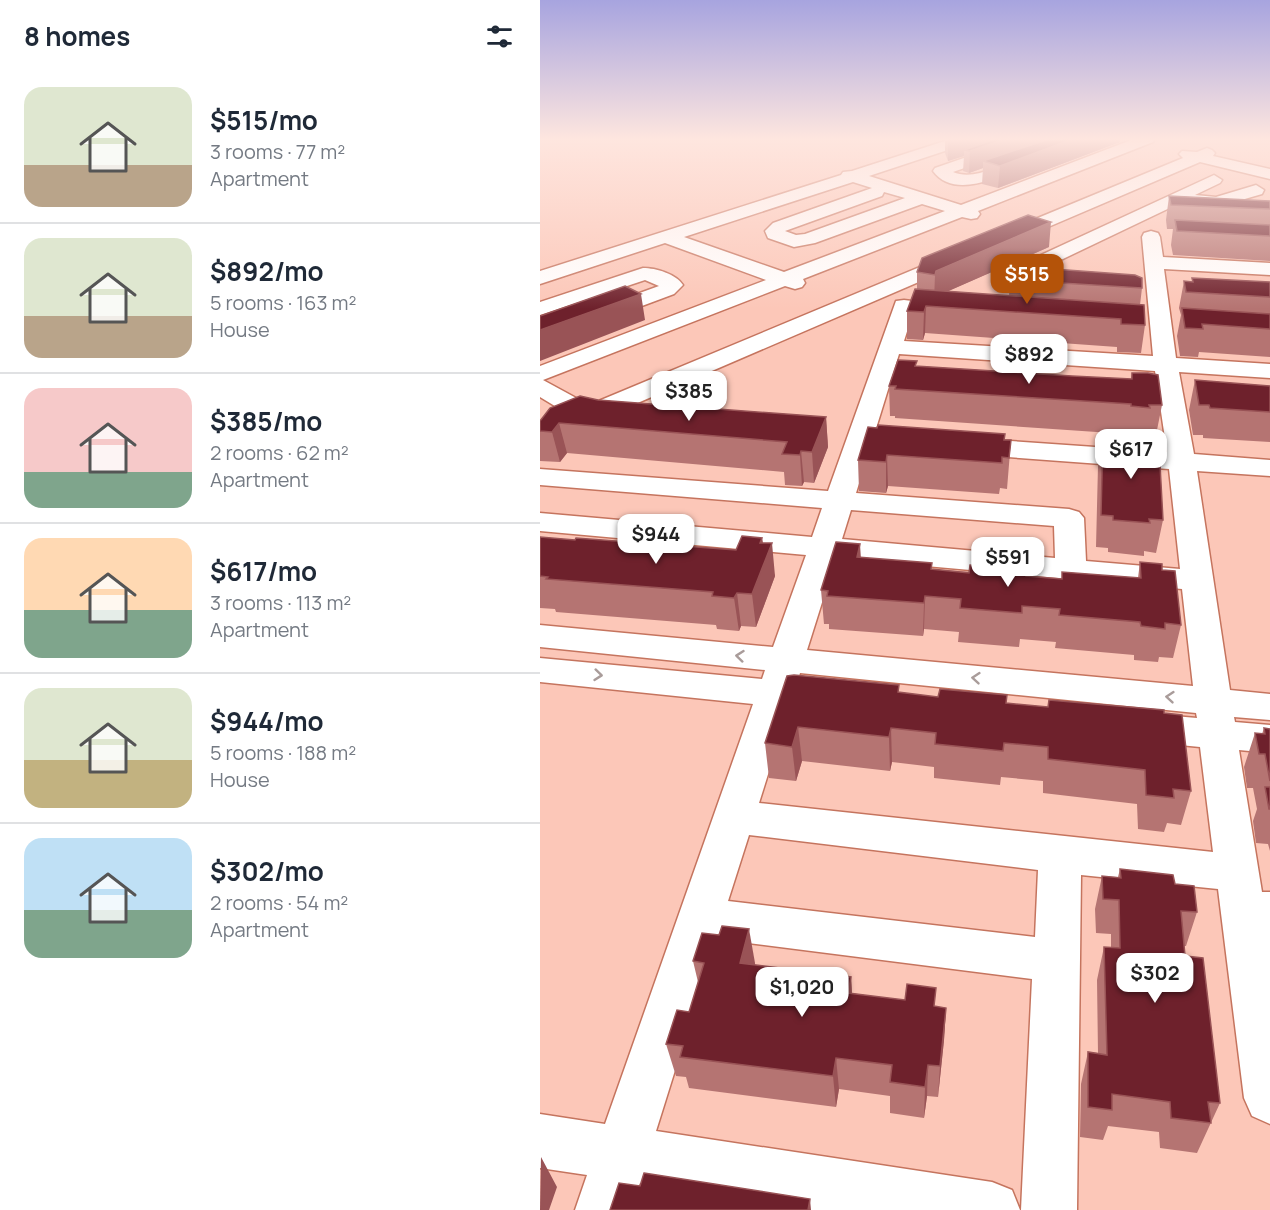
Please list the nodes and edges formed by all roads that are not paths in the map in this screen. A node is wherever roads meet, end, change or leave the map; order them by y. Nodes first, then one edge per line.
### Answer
1 (778, 195) edge
2 (785, 195) edge
3 (880, 195) edge
4 (886, 195) edge
5 (915, 195) edge
6 (1003, 195) edge
7 (1078, 195) edge
8 (1182, 195) edge
9 (1247, 195) edge
10 (923, 198) junction
11 (1175, 199) junction
12 (864, 207) dead end
13 (963, 211) junction
14 (1224, 219) edge
15 (833, 220) dead end
16 (779, 227) junction
17 (1024, 230) junction
18 (1103, 234) junction
19 (665, 237) junction
20 (540, 269) edge
21 (1270, 269) edge
22 (540, 278) edge
23 (1155, 280) junction
24 (784, 281) junction
25 (1220, 281) edge
26 (1068, 288) edge
27 (862, 299) junction
28 (540, 309) edge
29 (736, 312) dead end
30 (540, 337) edge
31 (890, 368) junction
32 (1270, 371) edge
33 (545, 377) edge
34 (1170, 390) junction
35 (588, 415) junction
36 (628, 422) edge
37 (540, 435) edge
38 (939, 444) edge
39 (1182, 462) junction
40 (1270, 468) edge
41 (540, 477) edge
42 (838, 500) junction
43 (540, 522) edge
44 (823, 545) junction
45 (1071, 568) junction
46 (1197, 580) junction
47 (540, 636) edge
48 (540, 670) edge
49 (780, 677) junction
50 (833, 699) edge
51 (1270, 706) edge
52 (1031, 717) edge
53 (1215, 718) junction
54 (1270, 739) edge
55 (734, 817) junction
56 (1060, 855) junction
57 (1250, 898) edge
58 (700, 917) junction
59 (1057, 961) junction
60 (1270, 1098) edge
61 (540, 1141) edge
62 (622, 1153) junction
63 (603, 1210) edge
64 (992, 1210) edge
65 (1049, 1210) edge

1 - 20 street
2 - 19 street
3 - 16 street
4 - 12 street
5 - 10 street
6 - 13 street
7 - 17 street
8 - 11 street
9 - 11 street
10 - 13 street
10 - 16 street
11 - 23 street
13 - 17 street
13 - 24 street
14 - 23 street
15 - 16 street
17 - 18 street
17 - 27 street
18 - 23 street
18 - 26 street
19 - 22 street
19 - 24 street
21 - 23 street
23 - 25 street
23 - 34 street
24 - 27 street
24 - 33 street
27 - 31 street
27 - 35 street
28 - 30 street
29 - 33 street
31 - 34 street
31 - 42 street
32 - 34 street
33 - 35 street
34 - 39 street
35 - 36 street
35 - 37 street
38 - 39 street
39 - 40 street
39 - 46 street
41 - 42 street
42 - 44 street
42 - 45 street
43 - 44 street
44 - 45 street
44 - 49 street
45 - 46 street
46 - 53 street
49 -> 47 street
48 -> 49 street
49 - 50 street
53 -> 49 street
49 - 55 street
51 - 53 street
52 - 53 street
53 - 54 street
53 - 57 street
55 - 56 street
55 - 58 street
56 - 57 street
56 - 59 street
57 - 60 street
58 - 59 street
58 - 62 street
59 - 65 street
61 - 62 street
62 - 63 street
62 - 64 street

